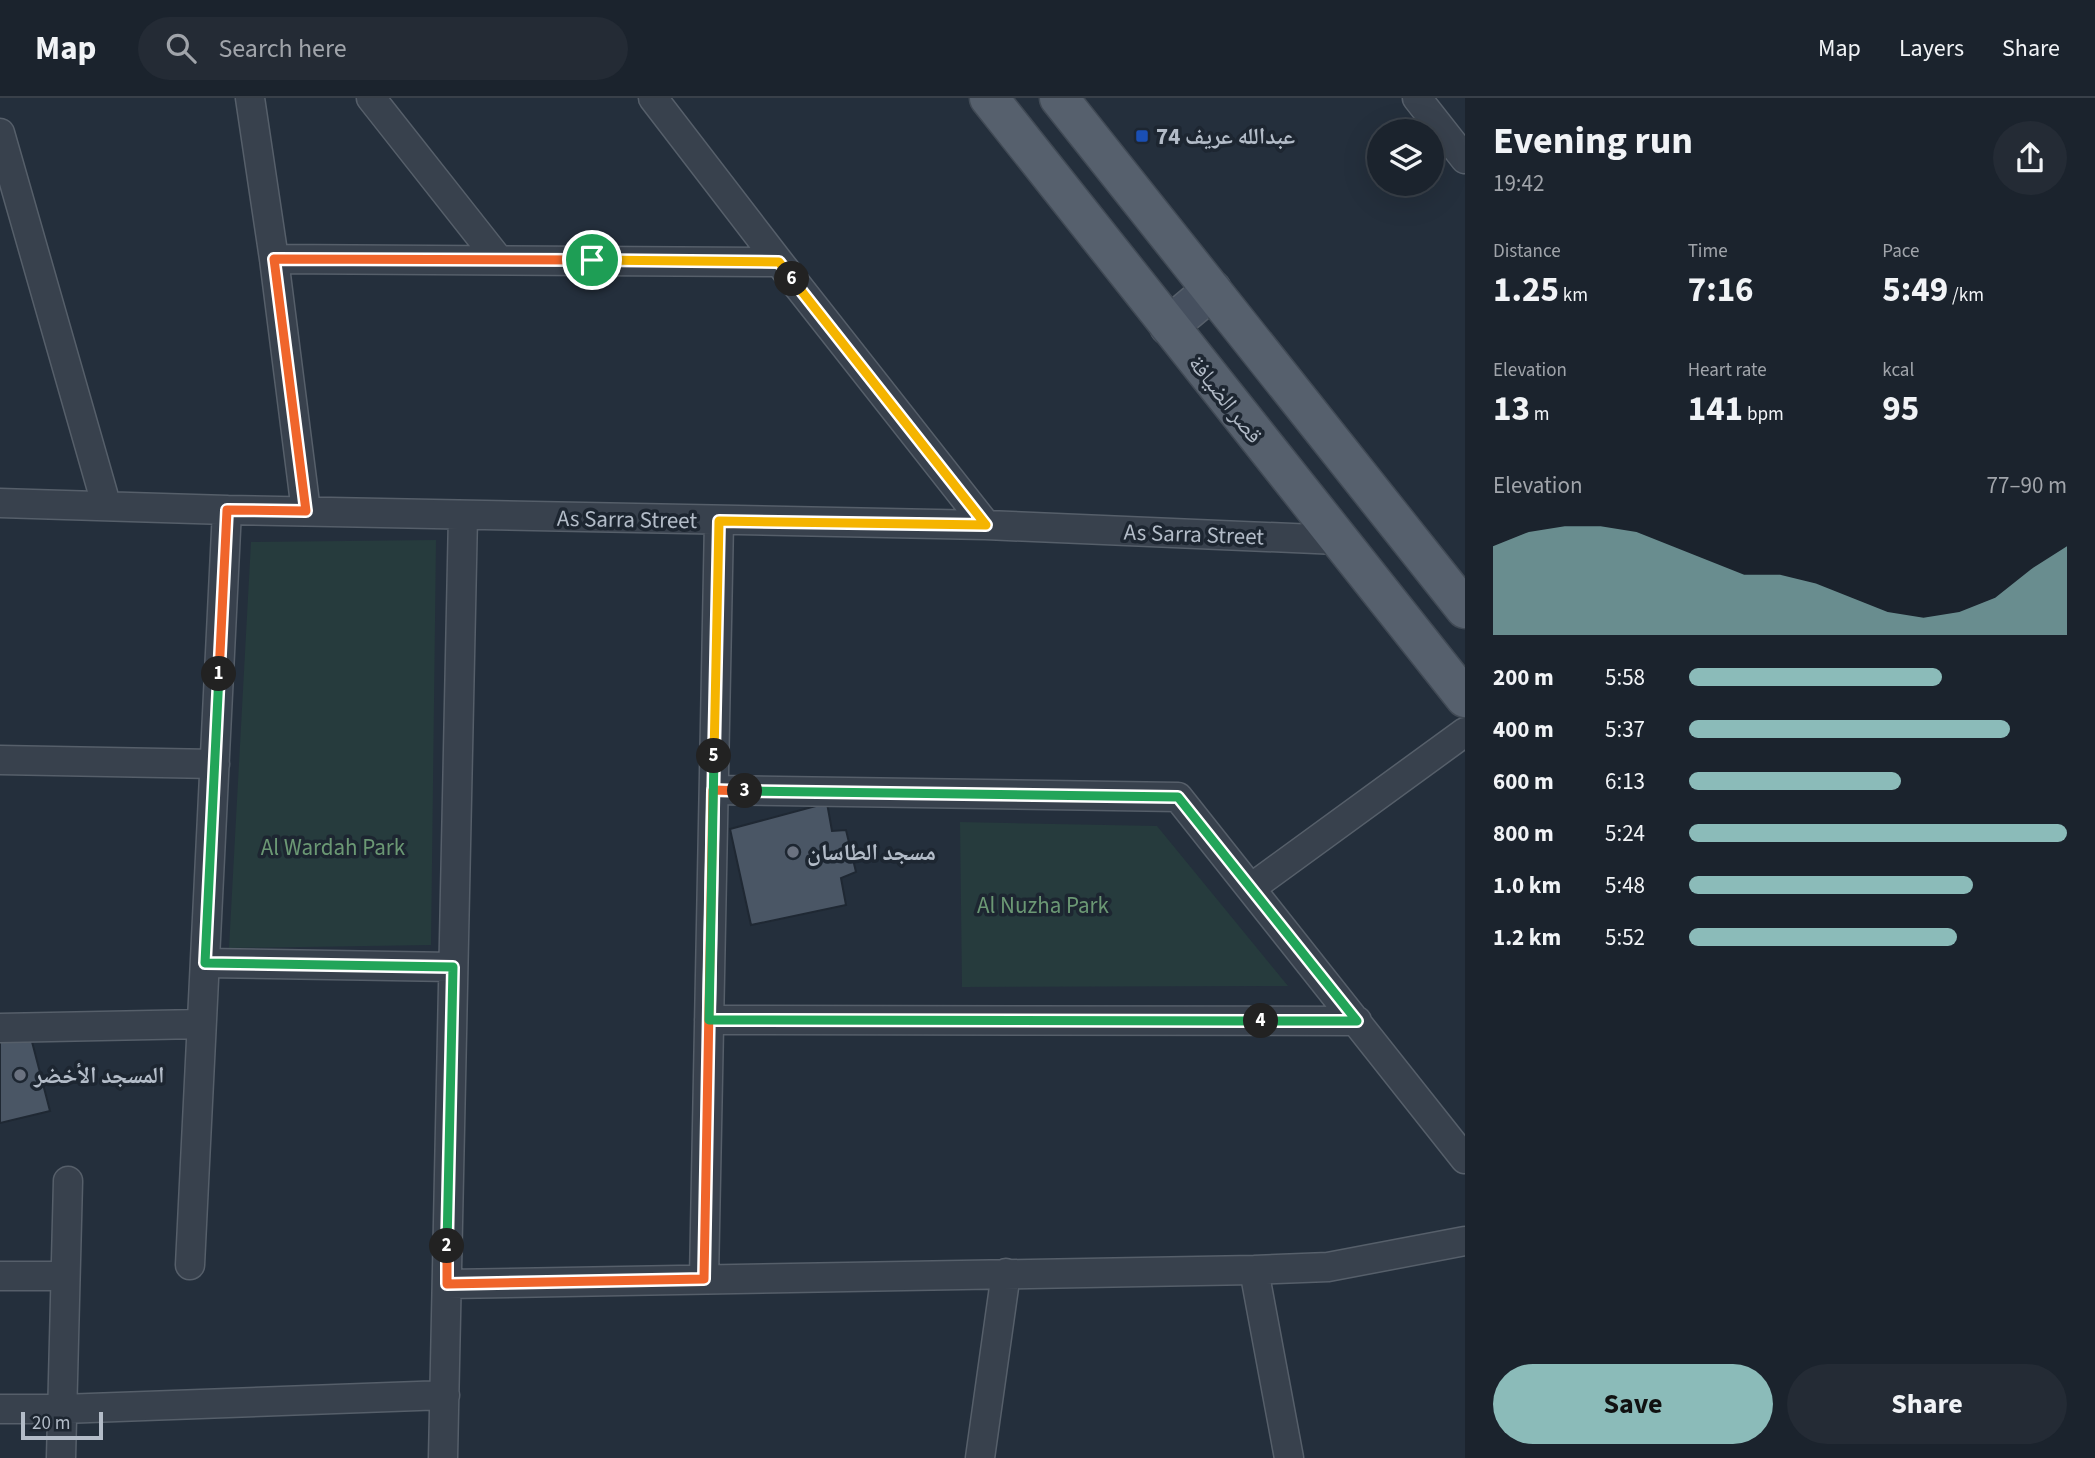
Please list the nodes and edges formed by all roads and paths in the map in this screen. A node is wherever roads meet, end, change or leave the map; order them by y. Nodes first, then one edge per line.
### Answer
1 (250, 98) edge
2 (371, 98) edge
3 (653, 98) edge
4 (989, 98) edge
5 (1059, 98) edge
6 (1417, 98) edge
7 (0, 133) edge
8 (1465, 159) edge
9 (274, 259) junction
10 (498, 259) junction
11 (779, 262) junction
12 (1212, 290) junction
13 (1169, 326) junction
14 (0, 503) edge
15 (106, 504) junction
16 (227, 510) junction
17 (306, 511) junction
18 (463, 515) junction
19 (719, 521) junction
20 (986, 525) junction
21 (1338, 540) junction
22 (1465, 609) edge
23 (1465, 698) edge
24 (1465, 733) edge
25 (0, 760) edge
26 (215, 764) junction
27 (713, 790) junction
28 (1251, 888) junction
29 (205, 963) junction
30 (453, 967) junction
31 (709, 1020) junction
32 (1357, 1021) junction
33 (201, 1024) junction
34 (0, 1028) edge
35 (1465, 1158) edge
36 (68, 1181) dead end
37 (1465, 1241) edge
38 (190, 1265) dead end
39 (1254, 1270) junction
40 (1006, 1273) junction
41 (0, 1276) edge
42 (65, 1276) junction
43 (704, 1279) junction
44 (447, 1284) junction
45 (444, 1395) junction
46 (0, 1409) edge
47 (62, 1409) junction
48 (61, 1458) edge
49 (443, 1458) edge
50 (980, 1458) edge
51 (1289, 1458) edge

1 - 9 street
2 - 10 street
3 - 11 street
4 - 13 main road, قصر الضيافة
5 - 12 main road
6 - 8 street
7 - 15 street
9 - 10 street
9 - 17 street
10 - 11 street
11 - 20 street
12 - 13 main road
12 - 22 main road
13 - 21 main road, قصر الضيافة
14 - 15 street, As Sarra Street
15 - 16 street, As Sarra Street
16 - 17 street, As Sarra Street
16 - 26 street
17 - 18 street, As Sarra Street
18 - 19 street, As Sarra Street
18 - 30 street
19 - 20 street, As Sarra Street
19 - 27 street
20 - 21 street, As Sarra Street
21 - 23 main road, قصر الضيافة
24 - 28 street
25 - 26 street
26 - 29 street
27 - 28 street
27 - 31 street
28 - 32 street
29 - 30 street
29 - 33 street
30 - 44 street
31 - 32 street
31 - 43 street
32 - 35 street
33 - 34 street
33 - 38 street
36 - 42 street
37 - 39 street
39 - 40 street
39 - 51 street
40 - 43 street
40 - 50 street
41 - 42 street
42 - 47 street
43 - 44 street
44 - 45 street
45 - 47 street
45 - 49 street
46 - 47 street
47 - 48 street

